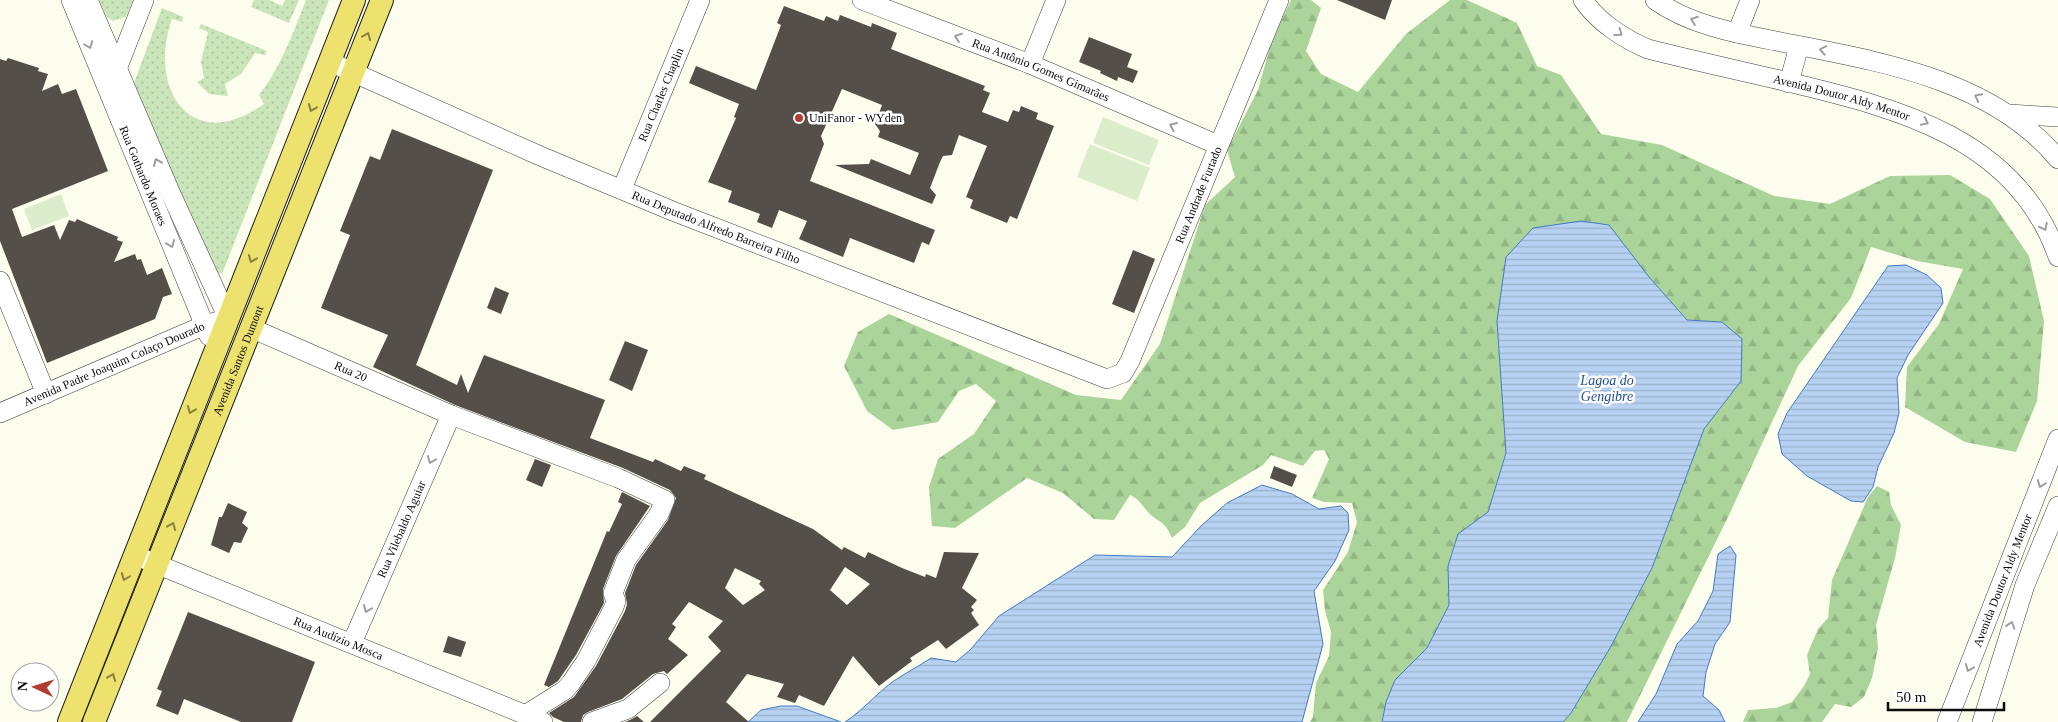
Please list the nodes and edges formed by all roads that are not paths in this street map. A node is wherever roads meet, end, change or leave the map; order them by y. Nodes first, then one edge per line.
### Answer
1 (71, 0) edge
2 (144, 0) edge
3 (354, 0) edge
4 (382, 0) edge
5 (700, 0) edge
6 (862, 0) edge
7 (1056, 0) edge
8 (1279, 0) edge
9 (1655, 0) edge
10 (1750, 0) edge
11 (1580, 2) edge
12 (88, 13) edge
13 (1737, 33) junction
14 (1799, 46) junction
15 (330, 62) junction
16 (1030, 64) junction
17 (117, 69) junction
18 (353, 73) junction
19 (1789, 83) junction
20 (2008, 114) junction
21 (2056, 119) edge
22 (131, 126) junction
23 (1218, 145) junction
24 (2058, 159) edge
25 (287, 170) junction
26 (310, 180) junction
27 (622, 190) junction
28 (171, 194) junction
29 (275, 200) junction
30 (152, 201) junction
31 (298, 209) junction
32 (2058, 257) edge
33 (0, 281) edge
34 (228, 318) junction
35 (205, 325) junction
36 (251, 328) junction
37 (214, 351) junction
38 (1107, 379) joint
39 (46, 394) junction
40 (0, 413) edge
41 (451, 415) junction
42 (2058, 439) edge
43 (2058, 506) edge
44 (134, 555) junction
45 (157, 564) junction
46 (352, 643) junction
47 (660, 684) dead end
48 (525, 714) junction
49 (69, 722) edge
50 (94, 722) edge
51 (543, 722) edge
52 (592, 722) edge
53 (1947, 722) edge
54 (1982, 722) edge

1 - 12 street, Rua Gothardo Moraes
2 - 17 street
3 - 15 main road, Avenida Santos Dumont
18 -> 4 main road, Avenida Santos Dumont
5 - 27 street, Rua Charles Chaplin
16 -> 6 street, Rua Antônio Gomes Gimarães
7 - 16 street
8 - 23 street, Rua Andrade Furtado
13 -> 9 street
10 - 13 street
11 -> 19 street, Avenida Doutor Aldy Mentor
12 - 17 street, Rua Gothardo Moraes
12 -> 22 street, Rua Gothardo Moraes
13 - 14 street
14 - 19 street
20 -> 14 street
15 - 18 street, Rua Deputado Alfredo Barreira Filho
15 -> 25 main road, Avenida Santos Dumont
23 -> 16 street, Rua Antônio Gomes Gimarães
17 - 22 street, Rua Gothardo Moraes
18 - 26 main road, Avenida Santos Dumont
18 - 27 street, Rua Deputado Alfredo Barreira Filho
19 -> 32 street, Avenida Doutor Aldy Mentor
20 - 21 street
20 - 24 street
28 -> 22 street, Rua Gothardo Moraes
22 - 30 street, Rua Gothardo Moraes
23 - 38 street, Rua Andrade Furtado
25 - 26 main road
25 - 29 main road, Avenida Santos Dumont
26 - 31 main road, Avenida Santos Dumont
27 - 38 street, Rua Deputado Alfredo Barreira Filho
28 - 30 street
28 - 34 street, Rua Gothardo Moraes
29 - 31 main road
29 -> 34 main road, Avenida Santos Dumont
30 -> 35 street, Rua Gothardo Moraes
31 - 36 main road, Avenida Santos Dumont
33 - 39 street
34 - 35 street, Avenida Padre Joaquim Colaço Dourado
34 - 37 main road, Avenida Santos Dumont
35 - 37 street, Rua Gothardo Moraes
35 - 39 street, Avenida Padre Joaquim Colaço Dourado
36 - 41 street, Rua 20
45 -> 36 main road, Avenida Santos Dumont
37 -> 44 main road, Avenida Santos Dumont
39 - 40 street, Avenida Padre Joaquim Colaço Dourado
41 -> 46 street, Rua Vilebaldo Aguiar
41 - 48 street, Rua 20
42 -> 53 street, Avenida Doutor Aldy Mentor
54 -> 43 street, Avenida Doutor Aldy Mentor
44 - 45 street, Rua Audízio Mosca
44 -> 49 main road, Avenida Santos Dumont
45 - 46 street, Rua Audízio Mosca
50 -> 45 main road, Avenida Santos Dumont
46 - 48 street, Rua Audízio Mosca
47 - 52 street
48 - 51 street, Rua Audízio Mosca

